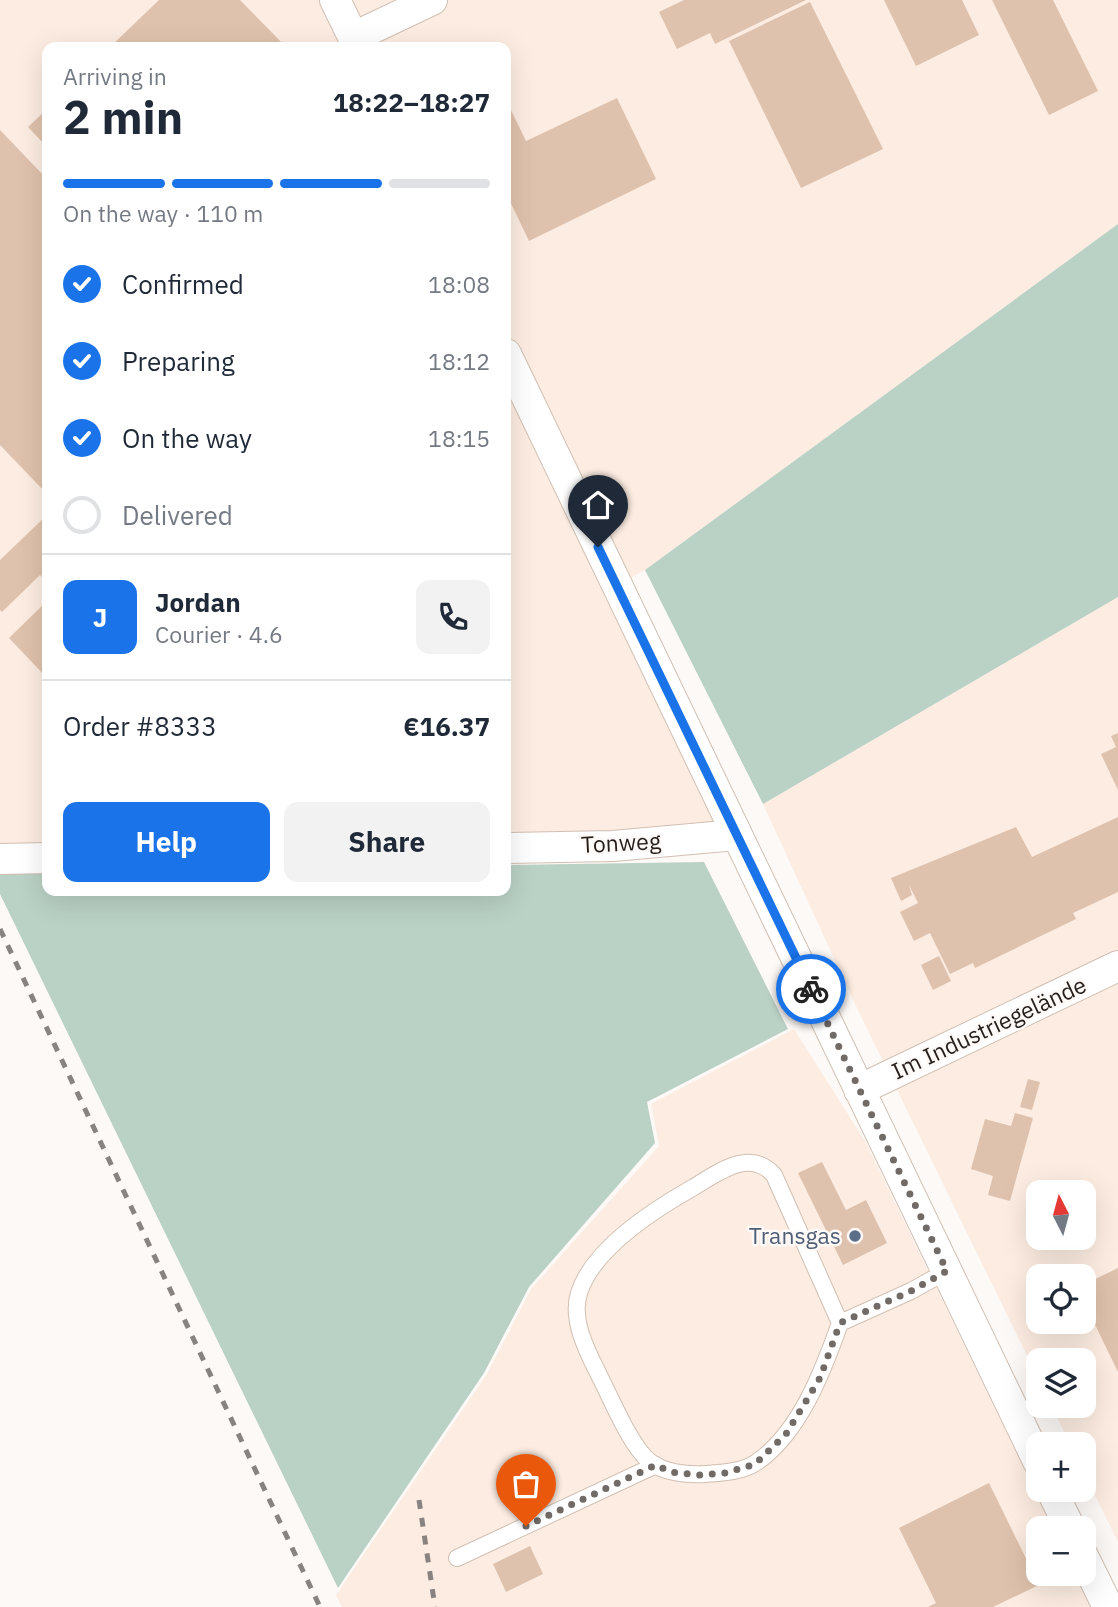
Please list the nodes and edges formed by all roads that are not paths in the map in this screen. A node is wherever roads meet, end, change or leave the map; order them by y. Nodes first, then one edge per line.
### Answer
1 (335, 0) edge
2 (432, 0) edge
3 (356, 42) edge
4 (511, 365) edge
5 (736, 835) junction
6 (511, 848) edge
7 (42, 858) edge
8 (0, 859) edge
9 (1118, 966) edge
10 (859, 1090) junction
11 (947, 1271) junction
12 (840, 1323) junction
13 (1026, 1436) edge
14 (656, 1465) junction
15 (457, 1559) dead end
16 (1096, 1583) edge
17 (1108, 1607) edge

1 - 3 street
2 - 3 street
4 - 5 street
5 - 6 street, Tonweg
5 - 10 street
7 - 8 street
9 - 10 street, Im Industriegelände
10 - 11 street
11 - 12 lane
11 - 13 street
12 - 14 lane
12 - 14 lane
14 - 15 lane
16 - 17 street

